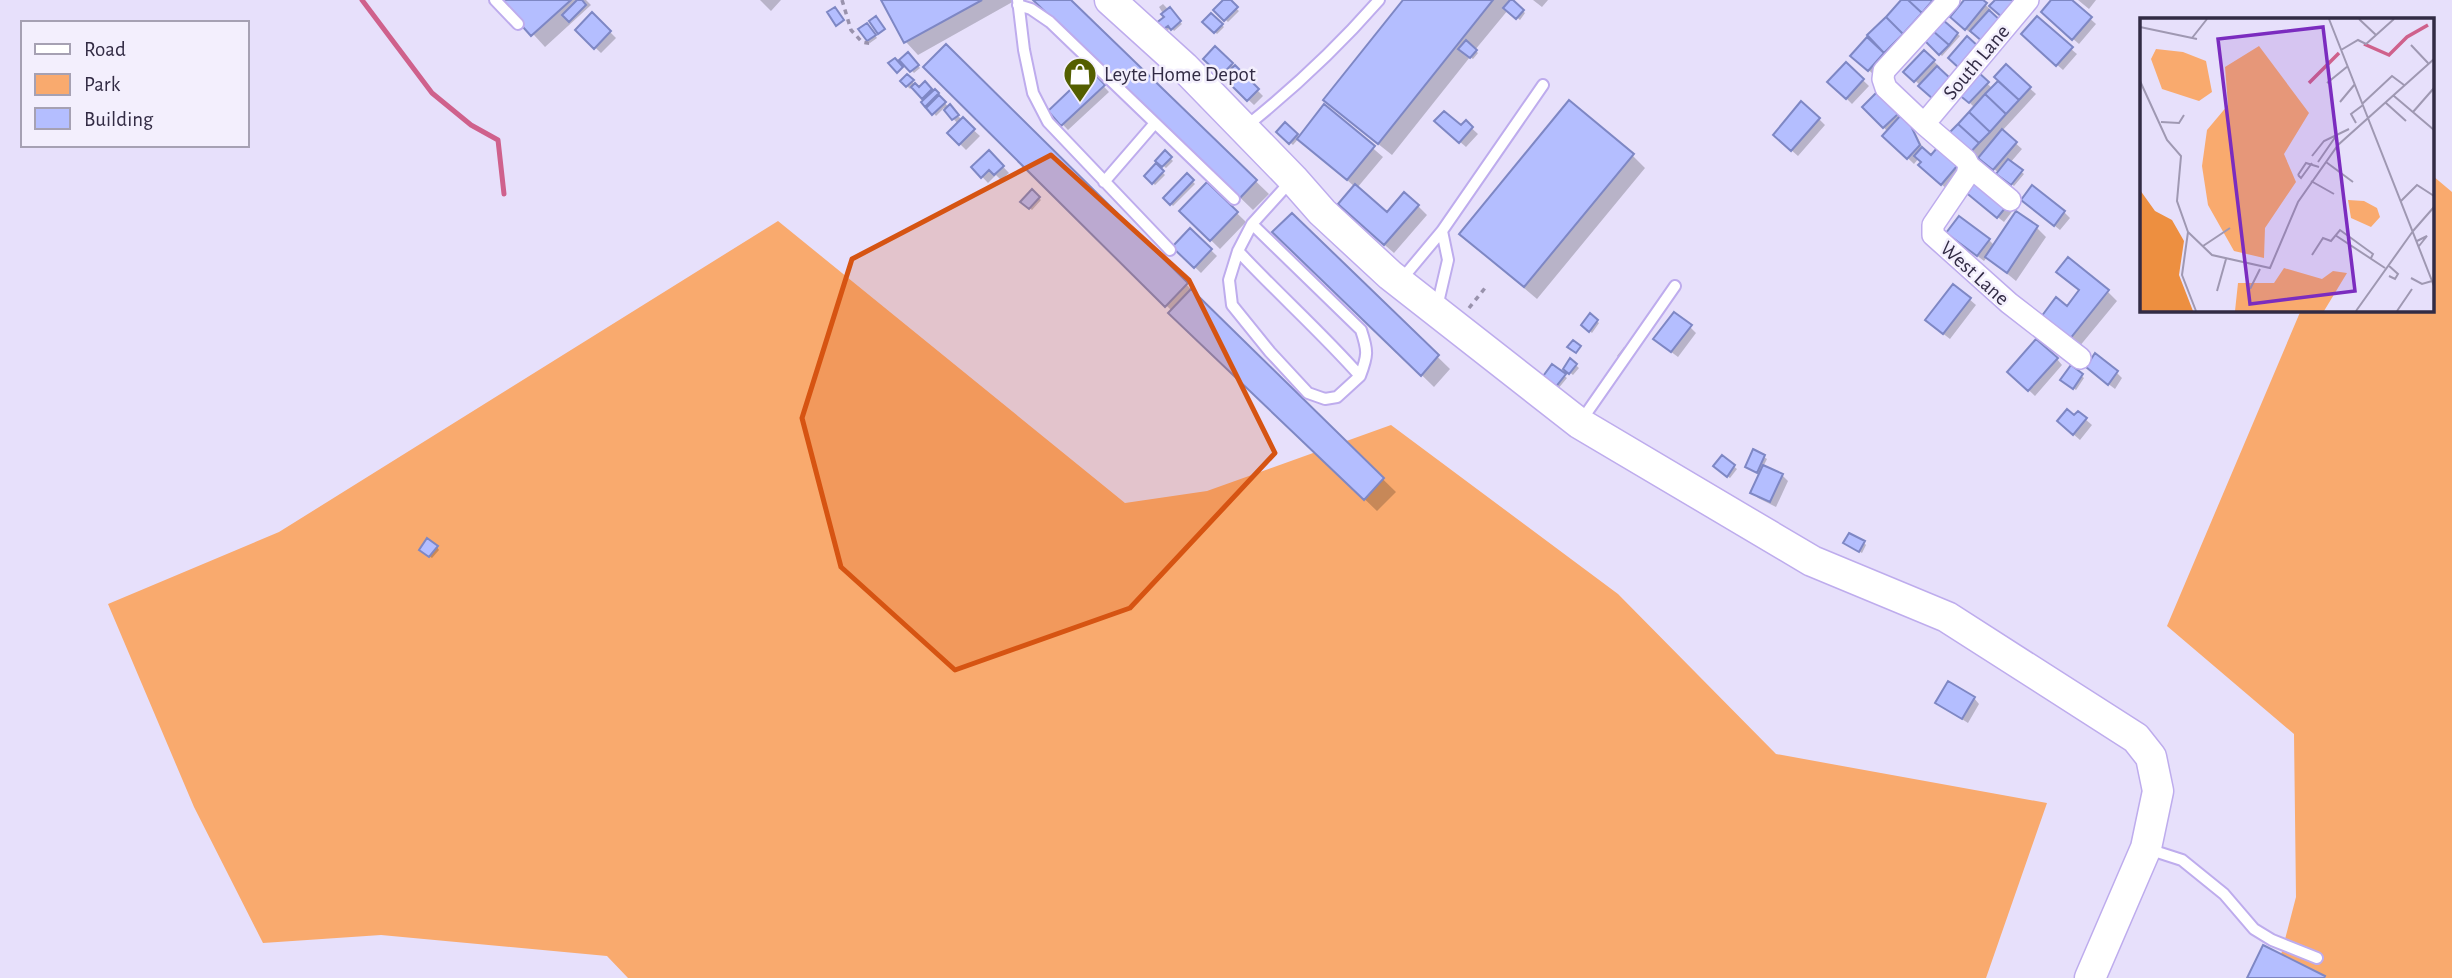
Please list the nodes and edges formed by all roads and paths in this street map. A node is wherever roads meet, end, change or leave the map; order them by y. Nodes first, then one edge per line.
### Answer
1 (495, 0) edge
2 (842, 0) edge
3 (1110, 0) edge
4 (1379, 0) edge
5 (1950, 0) edge
6 (2028, 0) edge
7 (1018, 2) edge
8 (517, 24) dead end
9 (873, 44) dead end
10 (1543, 85) dead end
11 (1155, 123) junction
12 (1924, 124) junction
13 (1244, 128) junction
14 (1969, 166) junction
15 (1293, 179) junction
16 (1104, 182) junction
17 (1234, 200) dead end
18 (2010, 200) dead end
19 (1252, 224) junction
20 (1442, 231) junction
21 (1170, 250) dead end
22 (1238, 251) junction
23 (1399, 282) junction
24 (1675, 286) dead end
25 (1436, 311) junction
26 (2080, 358) dead end
27 (1360, 376) junction
28 (1579, 423) junction
29 (2146, 848) junction
30 (2316, 958) dead end
31 (2090, 978) edge

1 - 8 lane
2 - 9 path
3 - 13 street
4 - 13 lane
5 - 12 street
6 - 12 street, South Lane
7 - 11 lane
7 - 16 lane
10 - 20 lane
11 - 16 lane
11 - 17 lane
12 - 14 street
13 - 15 street
14 - 18 street
14 - 26 street, West Lane
15 - 19 lane
15 - 23 street
16 - 21 lane
19 - 22 lane
19 - 27 lane
20 - 23 lane
20 - 25 lane
22 - 27 lane
22 - 27 lane
23 - 25 street
24 - 28 lane
25 - 28 street
28 - 29 street
29 - 30 lane
29 - 31 street

